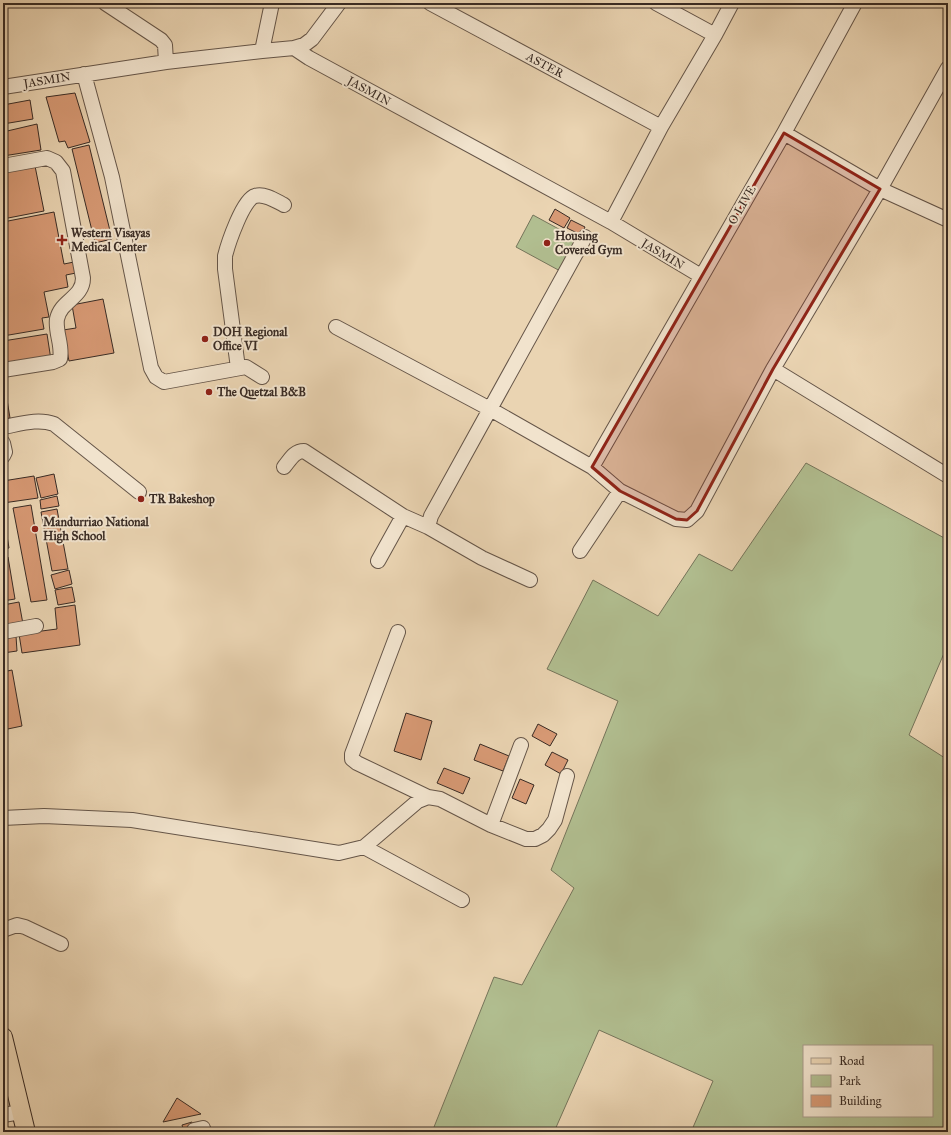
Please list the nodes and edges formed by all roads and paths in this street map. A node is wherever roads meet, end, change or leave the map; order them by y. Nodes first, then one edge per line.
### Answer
1 (105, 3) edge
2 (272, 3) edge
3 (339, 3) edge
4 (430, 3) edge
5 (656, 3) edge
6 (732, 3) edge
7 (855, 3) edge
8 (715, 35) junction
9 (294, 48) junction
10 (262, 51) junction
11 (166, 62) junction
12 (948, 68) edge
13 (84, 74) junction
14 (3, 86) edge
15 (661, 127) junction
16 (784, 133) junction
17 (3, 166) edge
18 (880, 189) junction
19 (284, 205) dead end
20 (948, 220) edge
21 (611, 222) junction
22 (585, 237) dead end
23 (701, 276) junction
24 (336, 327) dead end
25 (238, 368) junction
26 (773, 369) junction
27 (3, 370) edge
28 (262, 377) dead end
29 (490, 409) junction
30 (3, 427) edge
31 (3, 443) edge
32 (3, 456) edge
33 (284, 467) dead end
34 (592, 467) junction
35 (948, 476) edge
36 (620, 491) junction
37 (139, 492) dead end
38 (403, 516) junction
39 (428, 526) junction
40 (580, 551) dead end
41 (378, 561) dead end
42 (530, 580) dead end
43 (36, 626) dead end
44 (3, 632) edge
45 (398, 632) dead end
46 (521, 745) dead end
47 (567, 776) dead end
48 (428, 797) junction
49 (3, 818) edge
50 (491, 825) junction
51 (364, 847) junction
52 (462, 900) dead end
53 (3, 930) edge
54 (61, 944) dead end
55 (3, 1037) edge
56 (7, 1068) edge
57 (21, 1112) junction
58 (3, 1115) edge
59 (26, 1132) edge

1 - 11 street
2 - 10 street
3 - 9 street
4 - 15 street, ASTER
5 - 8 street
6 - 8 street
7 - 16 street, O LIVE
8 - 15 street
9 - 10 street, JASMIN
9 - 21 street, JASMIN
10 - 11 street, JASMIN
11 - 13 street, JASMIN
12 - 18 street
13 - 14 street, JASMIN
13 - 25 street
15 - 21 street
16 - 18 street
16 - 23 street, O LIVE
17 - 27 street
18 - 20 street
18 - 26 street
19 - 25 street
21 - 23 street, JASMIN
22 - 29 street
23 - 34 street, O LIVE
24 - 29 street
25 - 28 street
26 - 35 street
26 - 36 street
29 - 34 street
29 - 39 street
30 - 37 street
31 - 32 street
33 - 38 street
34 - 36 street
36 - 40 street
38 - 39 street
38 - 41 street
39 - 42 street
43 - 44 street
45 - 48 street
46 - 50 street
47 - 50 street
48 - 50 street
48 - 51 street
49 - 51 street
51 - 52 street
53 - 54 street
55 - 56 main road
56 - 57 main road
57 - 58 street
57 - 59 main road

